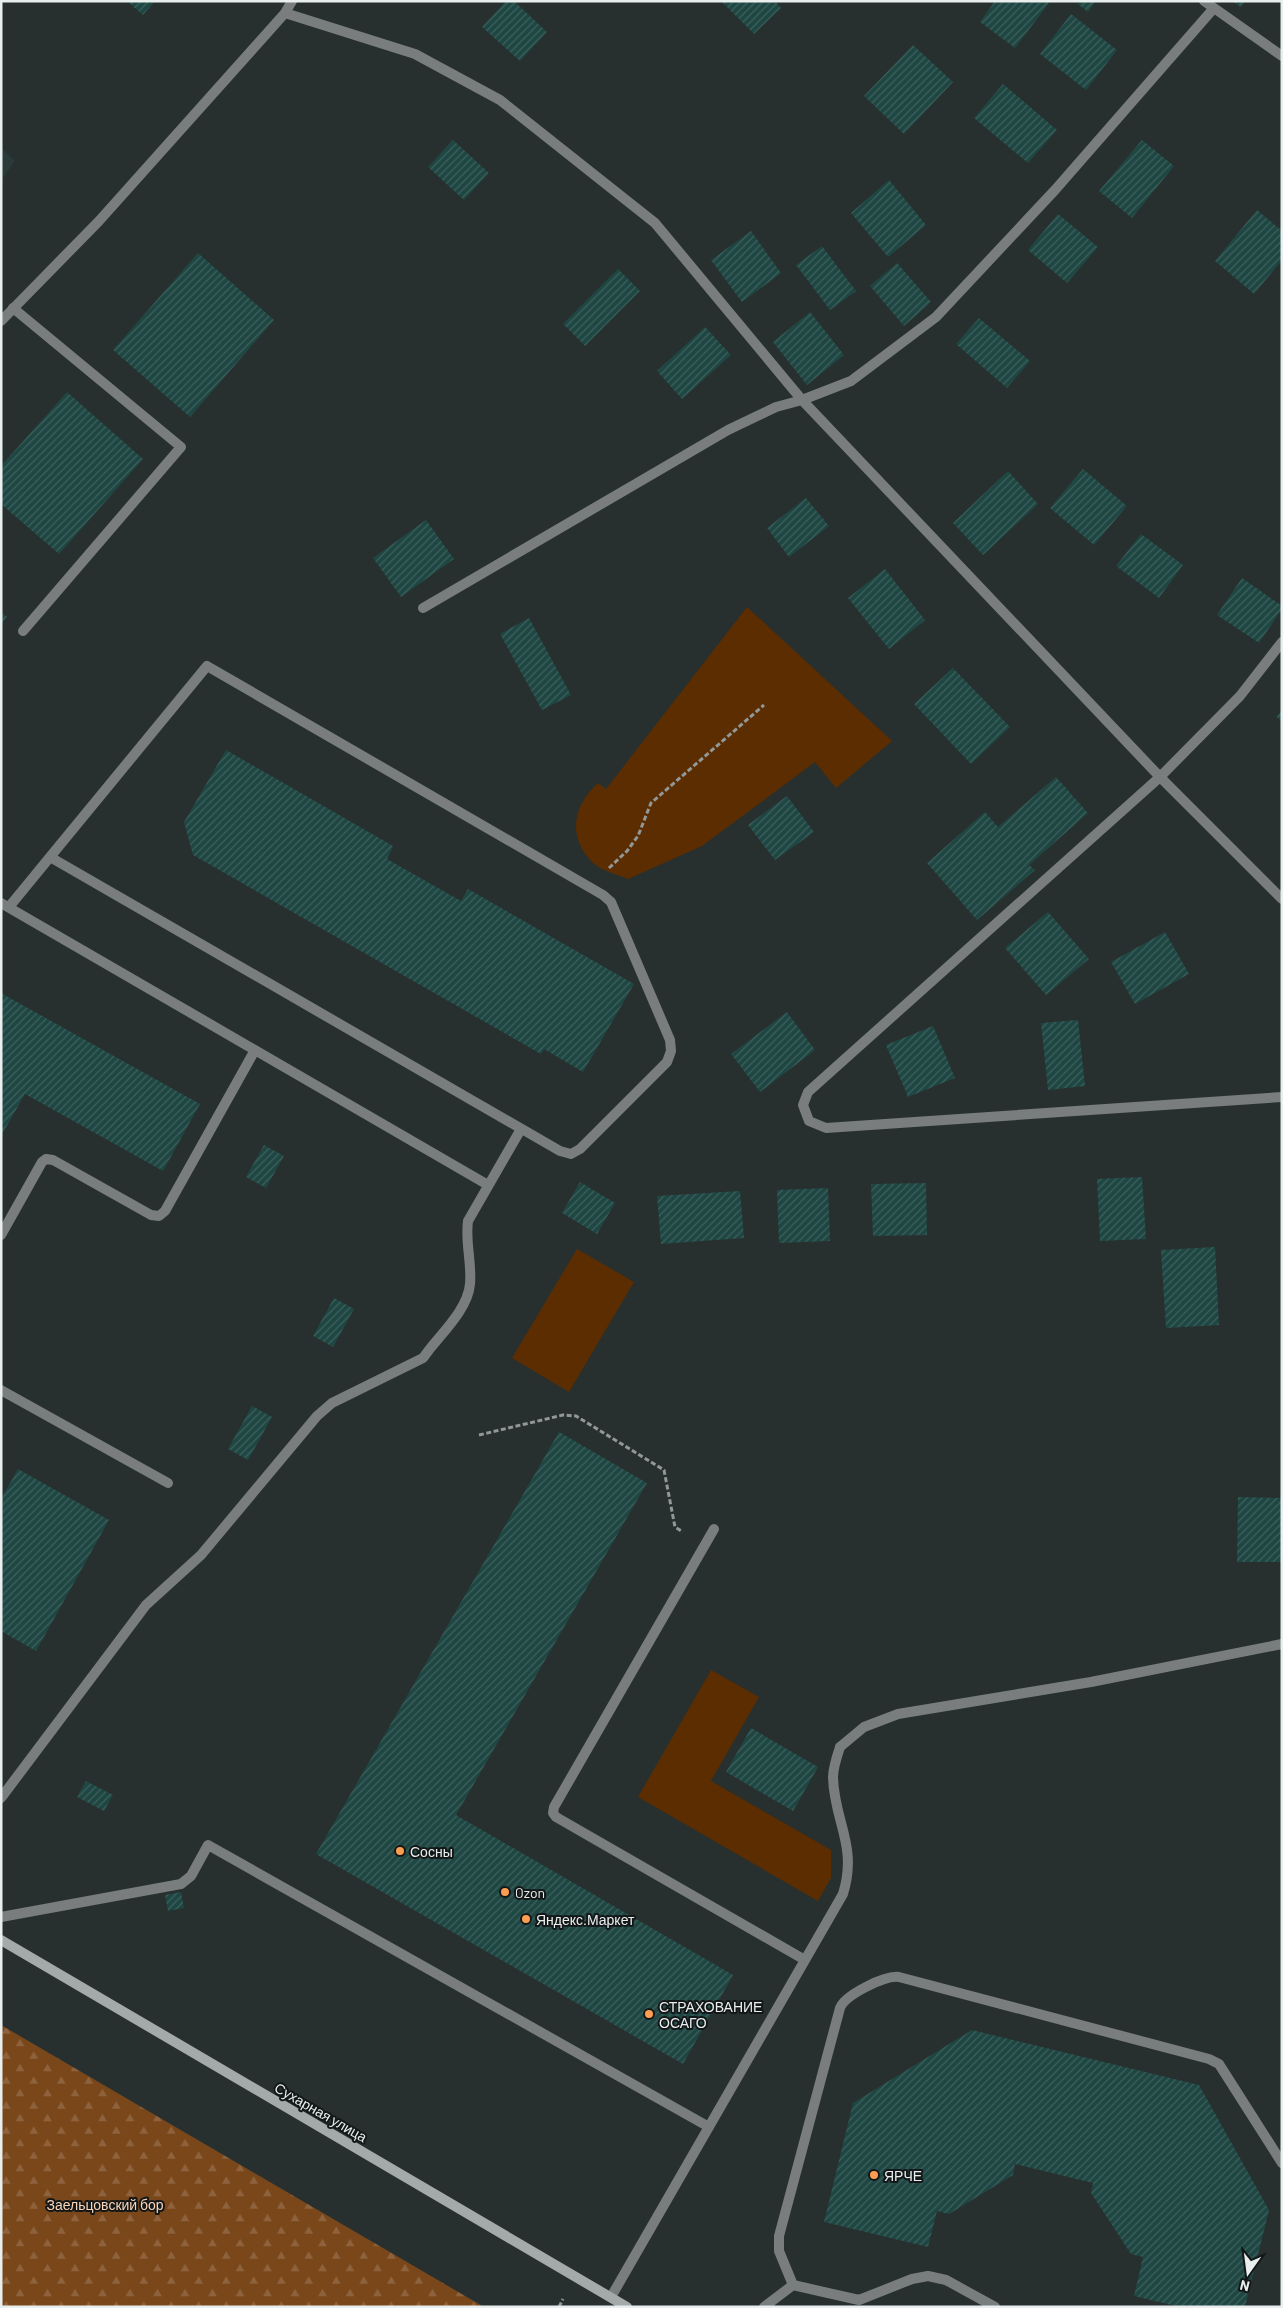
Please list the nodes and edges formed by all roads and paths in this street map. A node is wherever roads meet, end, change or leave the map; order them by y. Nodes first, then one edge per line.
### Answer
1 (292, 1) edge
2 (1204, 1) edge
3 (1214, 8) junction
4 (285, 13) junction
5 (1282, 56) edge
6 (13, 308) junction
7 (1, 321) edge
8 (802, 400) junction
9 (423, 608) dead end
10 (23, 631) dead end
11 (1282, 642) edge
12 (764, 705) dead end
13 (1160, 777) junction
14 (50, 857) junction
15 (582, 883) junction
16 (1282, 899) edge
17 (5, 905) edge
18 (255, 1050) junction
19 (1282, 1097) edge
20 (520, 1129) junction
21 (488, 1185) junction
22 (1, 1235) edge
23 (1, 1390) edge
24 (479, 1436) dead end
25 (168, 1483) dead end
26 (671, 1504) dead end
27 (714, 1529) dead end
28 (1282, 1644) edge
29 (1, 1798) edge
30 (1, 1917) edge
31 (1, 1940) edge
32 (805, 1960) junction
33 (709, 2127) junction
34 (1282, 2163) edge
35 (792, 2285) junction
36 (611, 2297) junction
37 (627, 2307) edge
38 (764, 2307) edge
39 (994, 2307) edge

1 - 4 street
2 - 3 street
3 - 5 street
3 - 8 street
4 - 6 street
4 - 8 street
6 - 7 street
6 - 10 street
8 - 9 street
8 - 13 street
11 - 13 street
12 - 15 path
13 - 16 street
13 - 19 street
14 - 15 street
14 - 17 street
14 - 20 street
15 - 20 street
17 - 18 street
18 - 21 street
18 - 22 street
20 - 21 street
21 - 29 street
23 - 25 street
24 - 26 path
27 - 32 street
28 - 32 street
30 - 33 street
31 - 36 street, Сухарная улица
32 - 33 street
33 - 36 street
34 - 35 street
35 - 38 street
35 - 39 street
36 - 37 street, Сухарная улица

